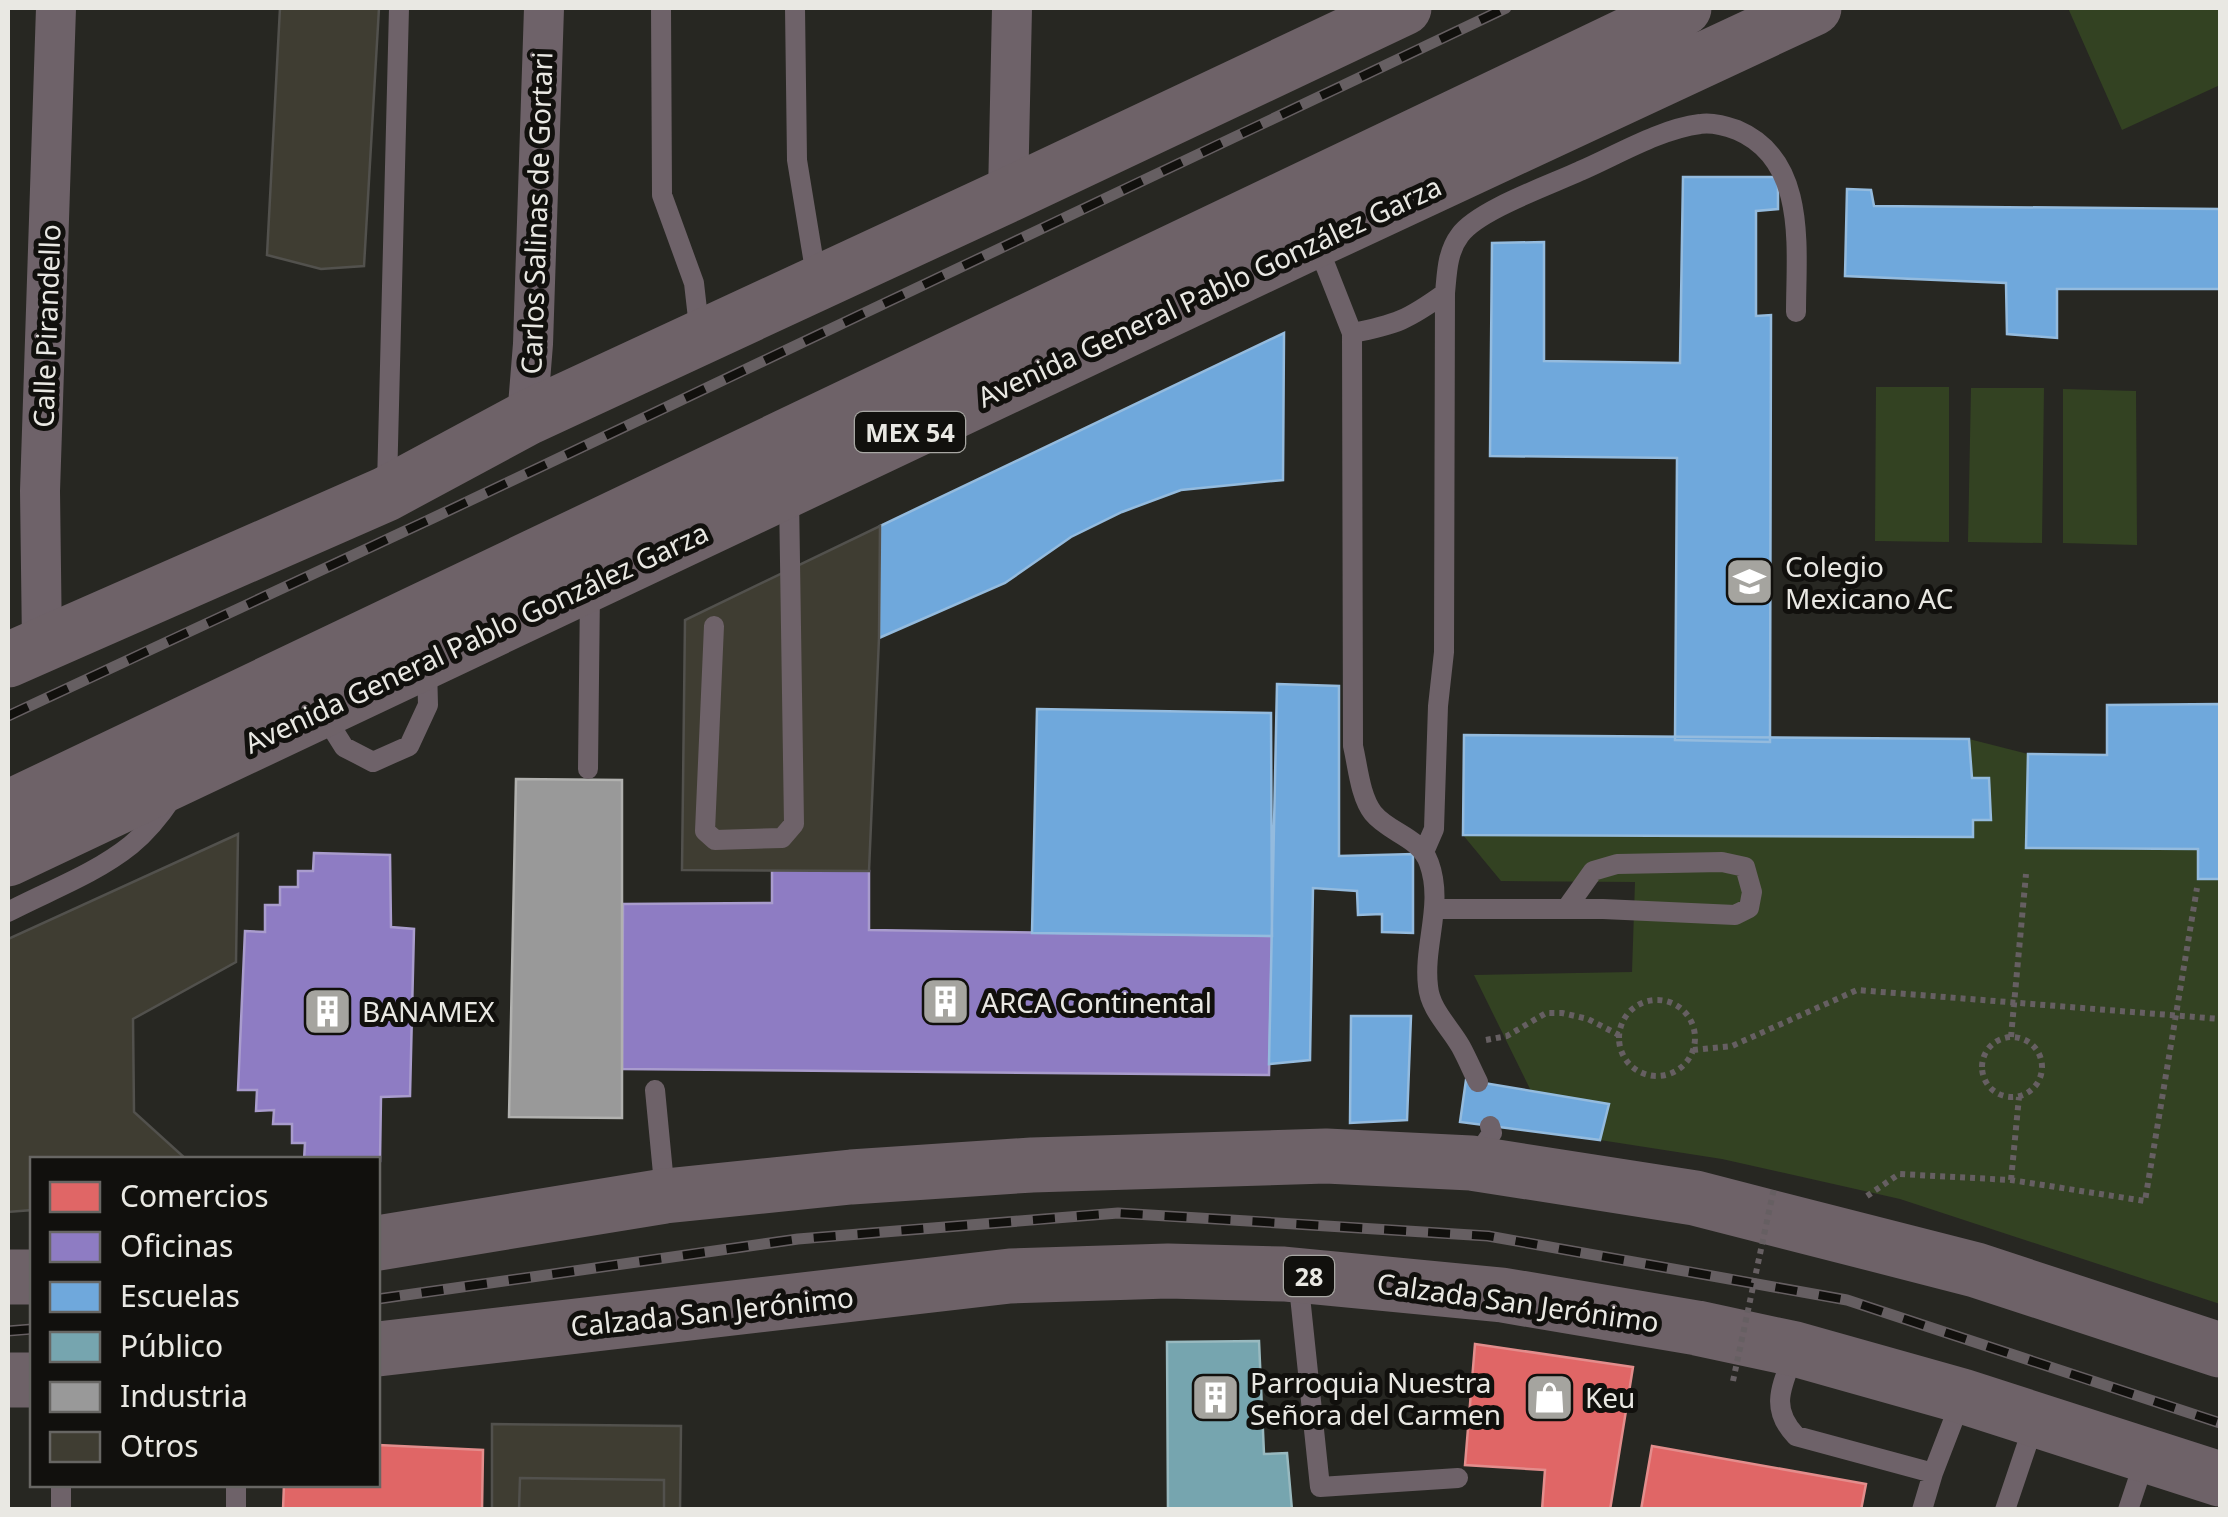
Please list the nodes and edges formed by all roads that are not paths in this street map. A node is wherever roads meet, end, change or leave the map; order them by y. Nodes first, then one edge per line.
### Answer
1 (56, 8) edge
2 (399, 8) edge
3 (544, 8) edge
4 (661, 8) edge
5 (795, 8) edge
6 (1012, 8) edge
7 (1404, 8) edge
8 (1684, 8) edge
9 (1814, 8) edge
10 (1008, 195) junction
11 (1312, 242) junction
12 (818, 284) junction
13 (1445, 293) junction
14 (1796, 312) dead end
15 (1352, 333) junction
16 (700, 338) junction
17 (527, 418) junction
18 (789, 489) junction
19 (386, 494) junction
20 (590, 583) junction
21 (714, 626) dead end
22 (25, 653) edge
23 (588, 769) dead end
24 (185, 776) junction
25 (8, 808) edge
26 (1424, 852) junction
27 (8, 859) edge
28 (1436, 909) junction
29 (1566, 909) junction
30 (8, 912) edge
31 (1478, 1082) dead end
32 (655, 1090) dead end
33 (665, 1196) junction
34 (380, 1243) edge
35 (1298, 1275) junction
36 (380, 1349) edge
37 (1795, 1349) junction
38 (2220, 1350) edge
39 (1962, 1396) junction
40 (2036, 1420) junction
41 (2147, 1454) junction
42 (1933, 1473) junction
43 (1458, 1478) dead end
44 (2220, 1479) edge
45 (1922, 1510) edge
46 (2006, 1510) edge
47 (2128, 1510) edge

1 - 22 street, Calle Pirandello
2 - 19 lane
3 - 17 street, Carlos Salinas de Gortari
4 - 16 lane
5 - 12 lane
6 - 10 street
7 - 10 main road
8 - 25 main road, Avenida General Pablo González Garza / MEX 54
9 - 11 main road, Avenida General Pablo González Garza / MEX 54
10 - 12 main road
11 - 15 lane
11 - 18 main road, Avenida General Pablo González Garza / MEX 54
12 - 16 main road
13 - 14 lane
13 - 15 lane
13 - 26 lane
15 - 26 lane
16 - 17 main road
17 - 19 main road
18 - 20 main road, Avenida General Pablo González Garza / MEX 54
18 - 21 lane
19 - 22 main road
20 - 23 lane
20 - 24 main road, Avenida General Pablo González Garza / MEX 54
24 - 27 main road, Avenida General Pablo González Garza / MEX 54
24 - 30 lane
26 - 28 lane
28 - 29 lane
28 - 31 lane
29 - 29 lane
32 - 33 lane
33 - 34 main road
33 - 38 main road
35 - 36 main road, Calzada San Jerónimo / 28
35 - 37 main road, Calzada San Jerónimo / 28
35 - 43 lane
37 - 39 main road, Calzada San Jerónimo / 28
37 - 42 lane
39 - 40 main road, Calzada San Jerónimo / 28
39 - 42 lane
40 - 41 main road, Calzada San Jerónimo / 28
40 - 46 lane
41 - 44 main road, Calzada San Jerónimo / 28
41 - 47 lane
42 - 45 lane

